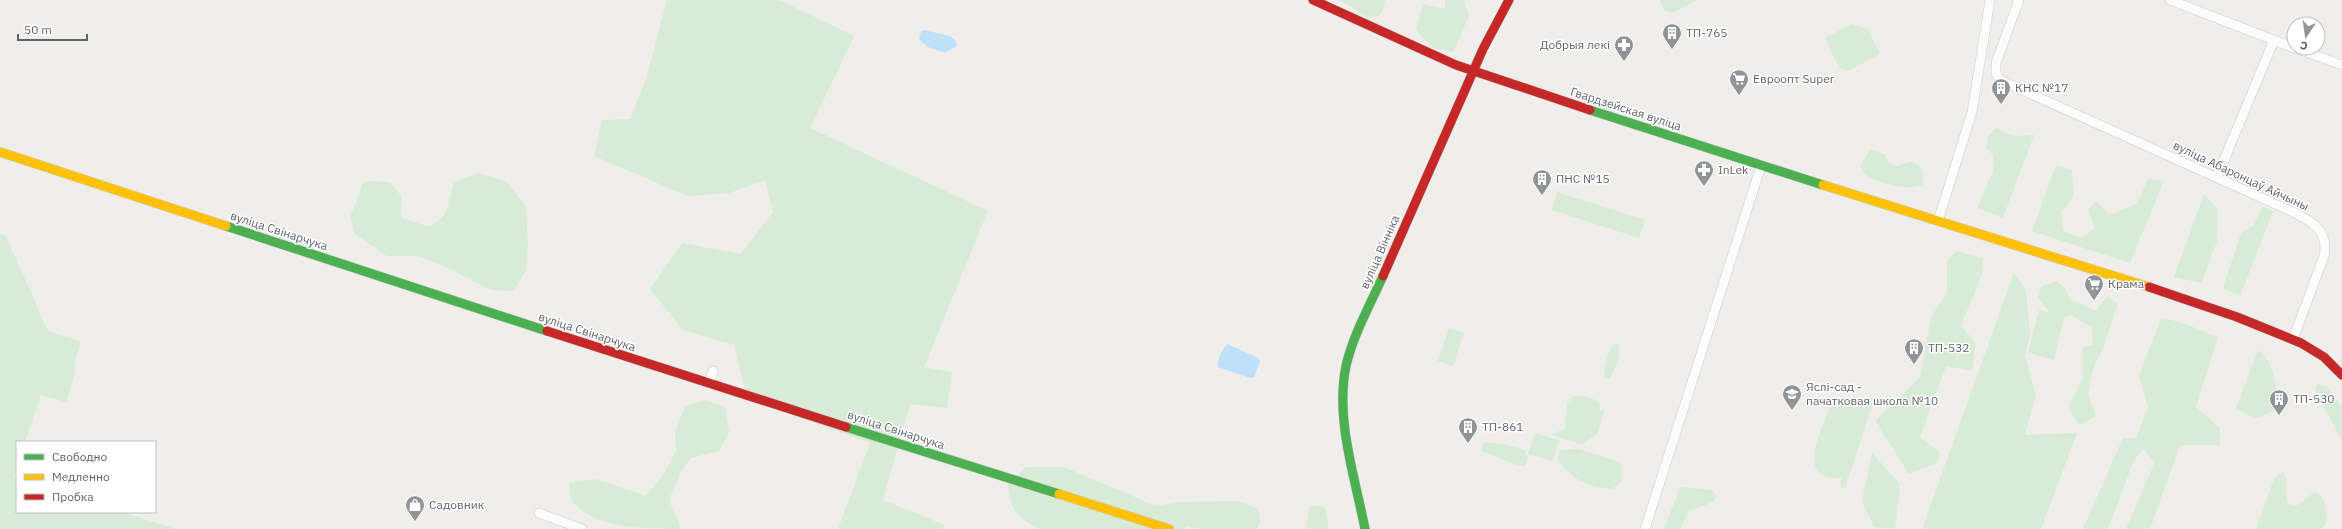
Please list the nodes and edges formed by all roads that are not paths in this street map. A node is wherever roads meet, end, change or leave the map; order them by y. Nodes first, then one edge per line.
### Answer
1 (1313, 0) edge
2 (1509, 0) edge
3 (1990, 0) edge
4 (2019, 0) edge
5 (2170, 0) edge
6 (2274, 40) junction
7 (2286, 45) edge
8 (2317, 56) edge
9 (2342, 65) edge
10 (1474, 71) junction
11 (0, 152) edge
12 (1761, 166) junction
13 (2217, 177) junction
14 (1938, 221) junction
15 (2293, 339) junction
16 (713, 371) dead end
17 (2342, 375) edge
18 (709, 383) junction
19 (539, 513) dead end
20 (582, 529) edge
21 (1168, 529) edge
22 (1365, 529) edge
23 (1645, 529) edge

1 - 10 street, Гвардзейская вуліца
2 - 10 street, вуліца Вінніка
3 - 14 street
4 - 13 street, вуліца Абаронцаў Айчыны
5 - 6 street
6 - 7 street
6 - 13 street
8 - 9 street
10 - 12 street, Гвардзейская вуліца
10 - 22 street, вуліца Вінніка
11 - 18 street, вуліца Свінарчука
12 - 14 street, Гвардзейская вуліца
12 - 23 street
13 - 15 street, вуліца Абаронцаў Айчыны
14 - 15 street
15 - 17 street
16 - 18 street
18 - 21 street, вуліца Свінарчука
19 - 20 street

